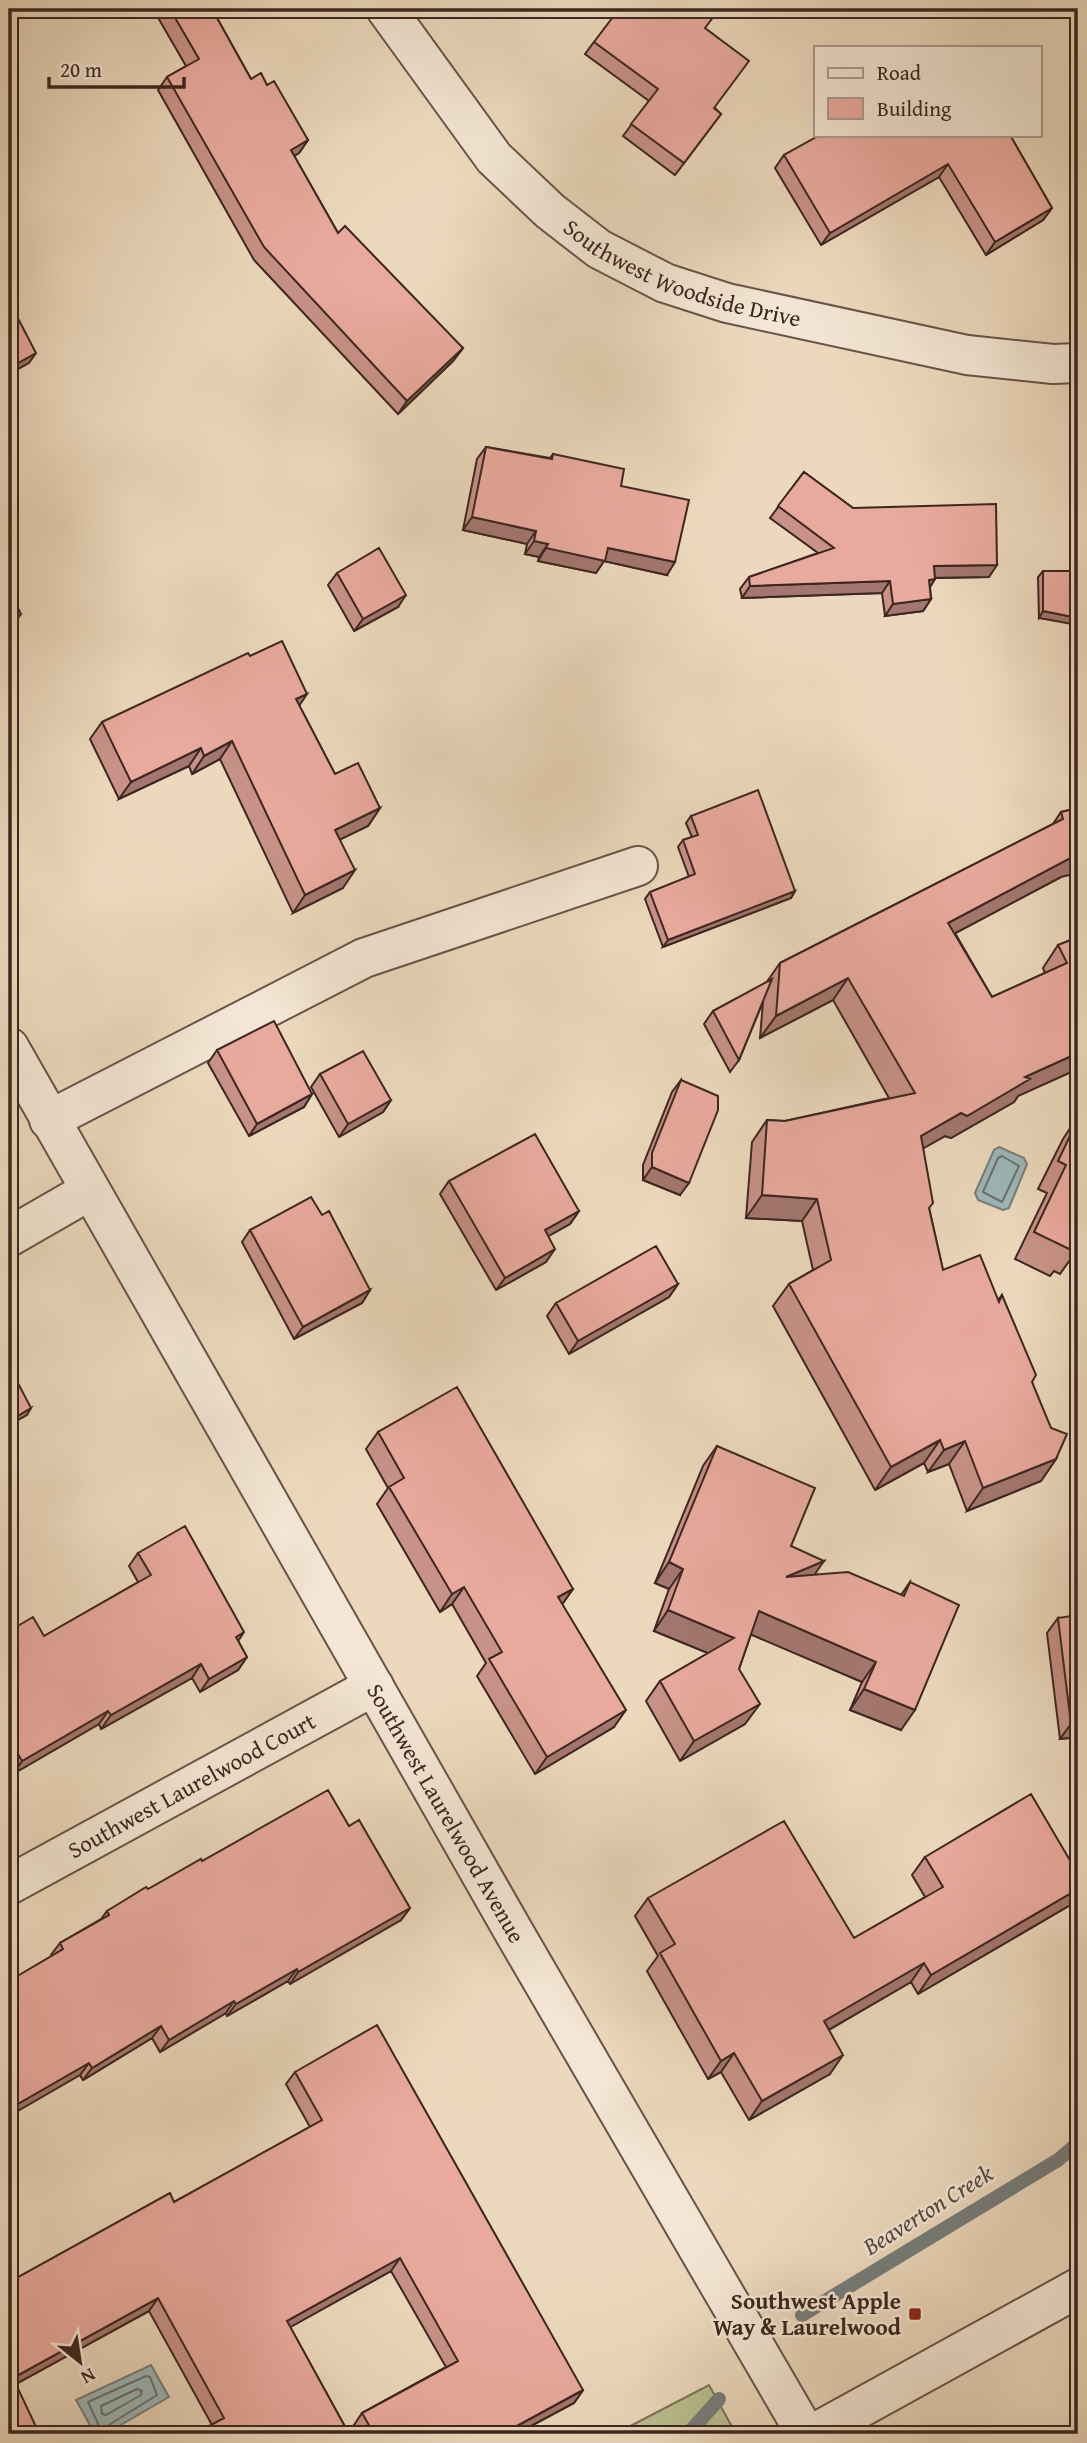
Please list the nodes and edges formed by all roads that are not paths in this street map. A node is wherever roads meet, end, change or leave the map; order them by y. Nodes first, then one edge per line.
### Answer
1 (386, 9) edge
2 (1078, 362) edge
3 (638, 866) dead end
4 (9, 1047) edge
5 (49, 1120) junction
6 (89, 1191) junction
7 (9, 1237) edge
8 (374, 1686) junction
9 (9, 1885) edge
10 (1078, 2288) edge
11 (806, 2434) edge
12 (813, 2434) edge

1 - 2 street, Southwest Woodside Drive
3 - 5 street
4 - 5 street, Southwest Laurelwood Avenue
5 - 6 street, Southwest Laurelwood Avenue
6 - 7 street
6 - 8 street, Southwest Laurelwood Avenue
8 - 9 street, Southwest Laurelwood Court
8 - 11 street, Southwest Laurelwood Avenue
10 - 12 street

